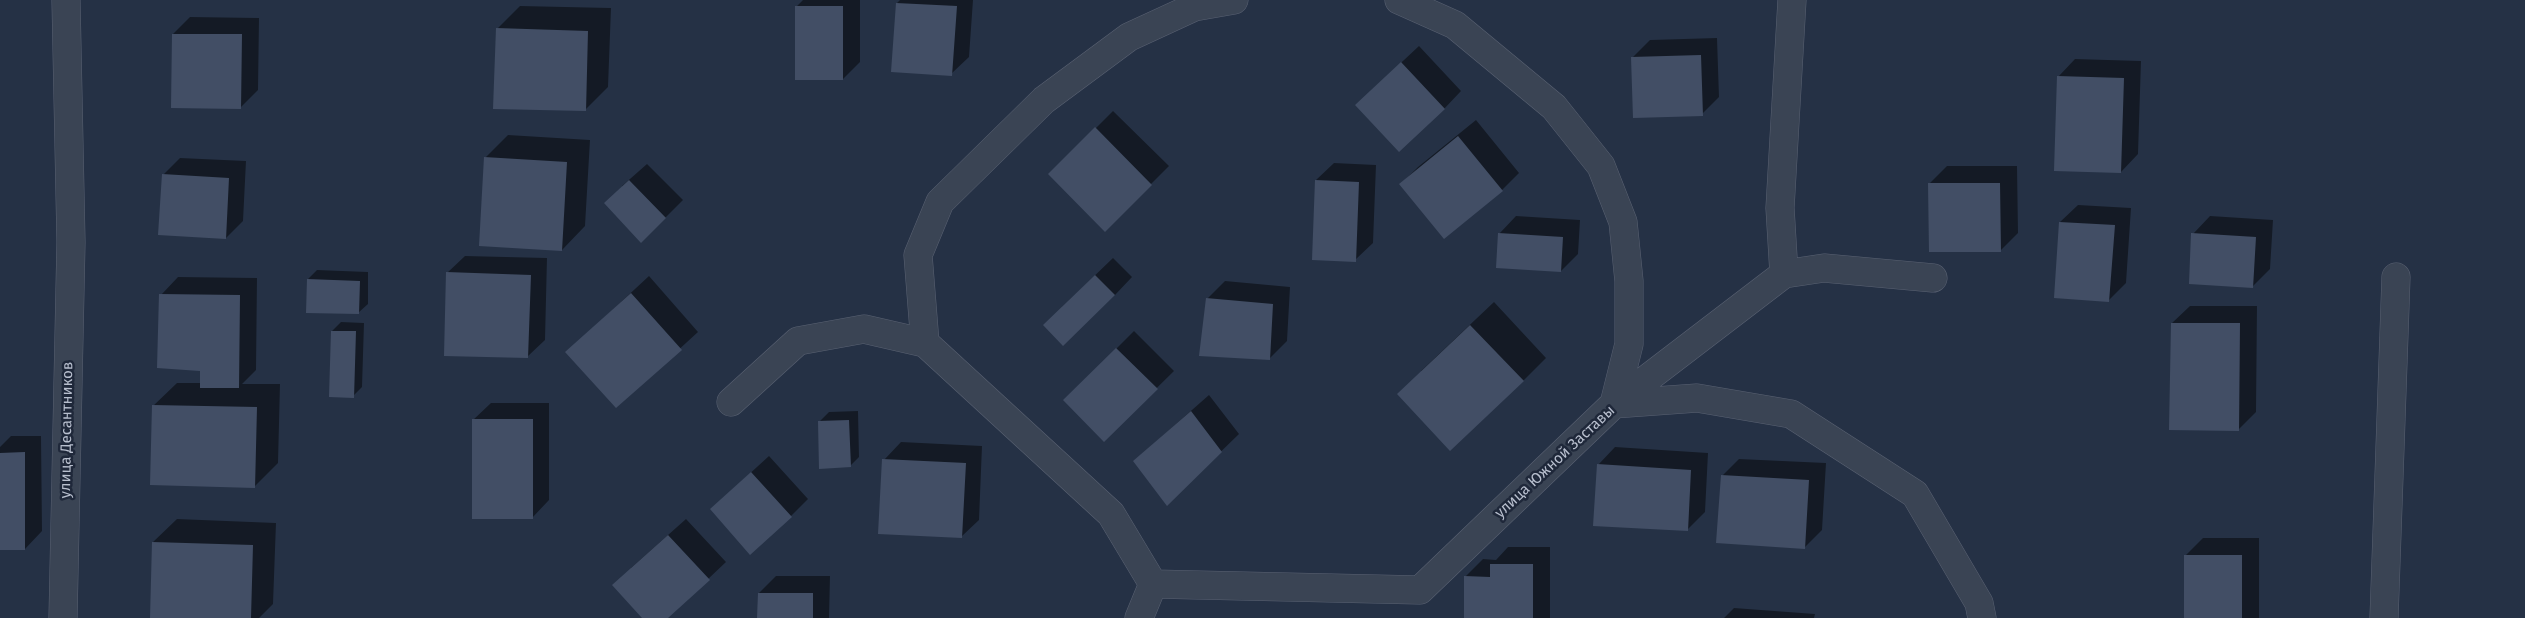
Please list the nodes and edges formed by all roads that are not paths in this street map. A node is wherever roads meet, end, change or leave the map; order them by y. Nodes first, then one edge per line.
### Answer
1 (66, 0) edge
2 (1234, 0) edge
3 (1399, 0) edge
4 (1792, 0) edge
5 (1784, 274) junction
6 (2396, 276) dead end
7 (1933, 278) dead end
8 (925, 343) junction
9 (731, 402) dead end
10 (1614, 404) junction
11 (1153, 584) junction
12 (63, 618) edge
13 (1139, 618) edge
14 (1982, 618) edge
15 (2384, 618) edge

1 - 12 street, улица Десантников
2 - 8 street
3 - 10 street
4 - 5 street
5 - 7 street
5 - 10 street
6 - 15 street
8 - 9 street
8 - 11 street
10 - 11 street, улица Южной Заставы
10 - 14 street, улица Южной Заставы
11 - 13 street

